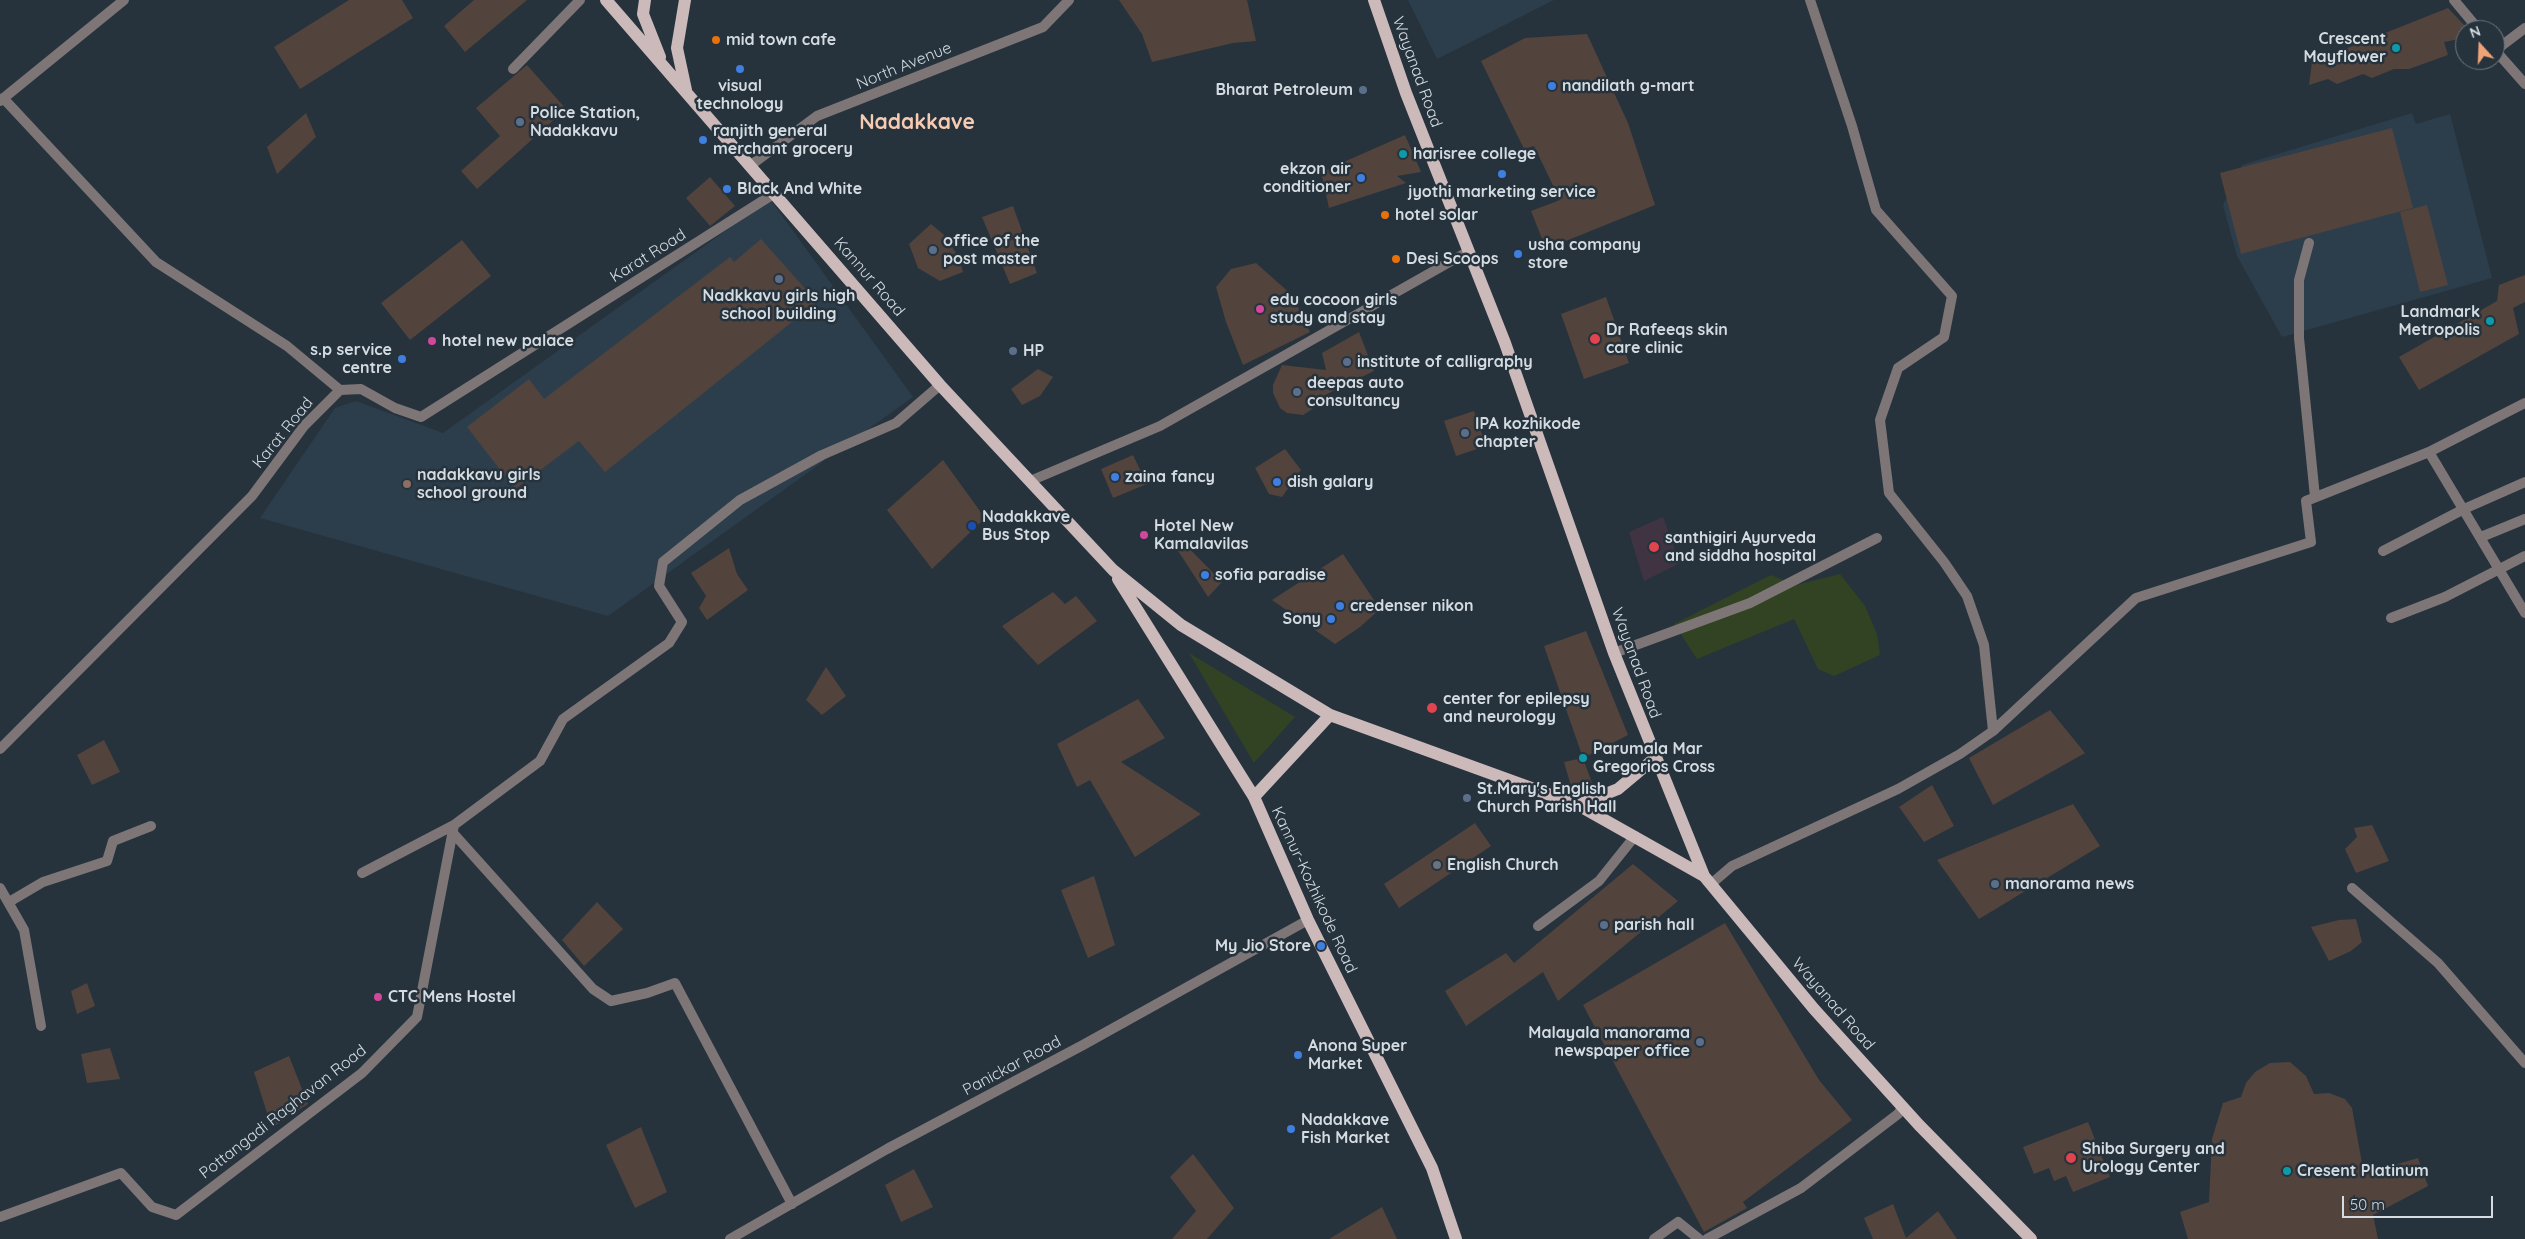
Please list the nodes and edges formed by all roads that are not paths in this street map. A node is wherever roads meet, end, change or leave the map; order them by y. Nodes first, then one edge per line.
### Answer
1 (124, 0) edge
2 (580, 0) edge
3 (606, 0) edge
4 (646, 0) edge
5 (685, 0) edge
6 (1069, 0) edge
7 (1374, 0) edge
8 (1810, 0) edge
9 (2454, 0) edge
10 (2471, 20) edge
11 (2525, 28) edge
12 (2505, 43) edge
13 (2505, 61) edge
14 (664, 66) junction
15 (512, 69) dead end
16 (2525, 84) edge
17 (686, 90) junction
18 (1, 100) edge
19 (751, 165) junction
20 (775, 193) junction
21 (2309, 244) dead end
22 (1469, 251) junction
23 (940, 384) junction
24 (340, 390) junction
25 (2525, 404) edge
26 (2429, 452) junction
27 (1030, 481) junction
28 (2525, 482) edge
29 (2315, 497) junction
30 (2464, 509) junction
31 (2525, 519) edge
32 (2481, 537) junction
33 (1877, 538) dead end
34 (2383, 551) dead end
35 (2525, 556) edge
36 (2499, 568) junction
37 (1113, 570) junction
38 (2525, 613) edge
39 (2391, 618) dead end
40 (1614, 653) junction
41 (1330, 715) junction
42 (1994, 731) junction
43 (0, 748) edge
44 (1655, 758) junction
45 (1254, 797) junction
46 (1578, 805) junction
47 (151, 826) dead end
48 (453, 829) junction
49 (1635, 836) junction
50 (362, 874) dead end
51 (1707, 880) junction
52 (0, 888) edge
53 (2352, 888) dead end
54 (9, 902) junction
55 (1308, 920) junction
56 (1538, 926) dead end
57 (41, 1026) dead end
58 (2525, 1063) edge
59 (1903, 1107) junction
60 (792, 1204) junction
61 (0, 1217) edge
62 (730, 1239) edge
63 (1456, 1239) edge
64 (1654, 1239) edge
65 (1699, 1239) edge
66 (1708, 1239) edge
67 (2031, 1239) edge

1 - 18 street
2 - 15 street
3 - 14 main road, Kannur Road
4 - 14 main road
5 - 17 main road
6 - 19 street, North Avenue
7 - 22 main road, Wayanad Road
8 - 42 street
9 - 10 street
11 - 12 street
13 - 16 street
14 - 17 main road, Kannur Road
17 - 19 main road, Kannur Road
18 - 24 street
19 - 20 main road, Kannur Road
20 - 23 main road, Kannur Road
20 - 24 street, Karat Road
21 - 29 street
22 - 27 street
22 - 40 main road, Wayanad Road
23 - 27 main road, Kannur Road
23 - 48 street
24 - 43 street, Karat Road
25 - 26 street
26 - 29 street
26 - 30 street
27 - 37 main road, Kannur Road
28 - 30 street
29 - 42 street
30 - 32 street
30 - 34 street
31 - 32 street
32 - 36 street
33 - 40 street
35 - 36 street
36 - 38 street
36 - 39 street
37 - 41 main road
37 - 45 main road, Kannur-Kozhikode Road
40 - 44 main road, Wayanad Road
41 - 45 main road
41 - 46 main road
42 - 51 street
44 - 46 main road
44 - 51 main road, Wayanad Road
45 - 55 main road, Kannur-Kozhikode Road
46 - 49 main road
47 - 54 street
48 - 50 street
48 - 60 street
48 - 61 street, Pottangadi Raghavan Road
49 - 51 main road
49 - 56 street
51 - 59 main road, Wayanad Road
52 - 54 street
53 - 58 street
54 - 57 street
55 - 60 street, Panickar Road
55 - 63 main road, Kannur-Kozhikode Road
59 - 66 street
59 - 67 main road, Wayanad Road
60 - 62 street, Panickar Road
64 - 65 street

